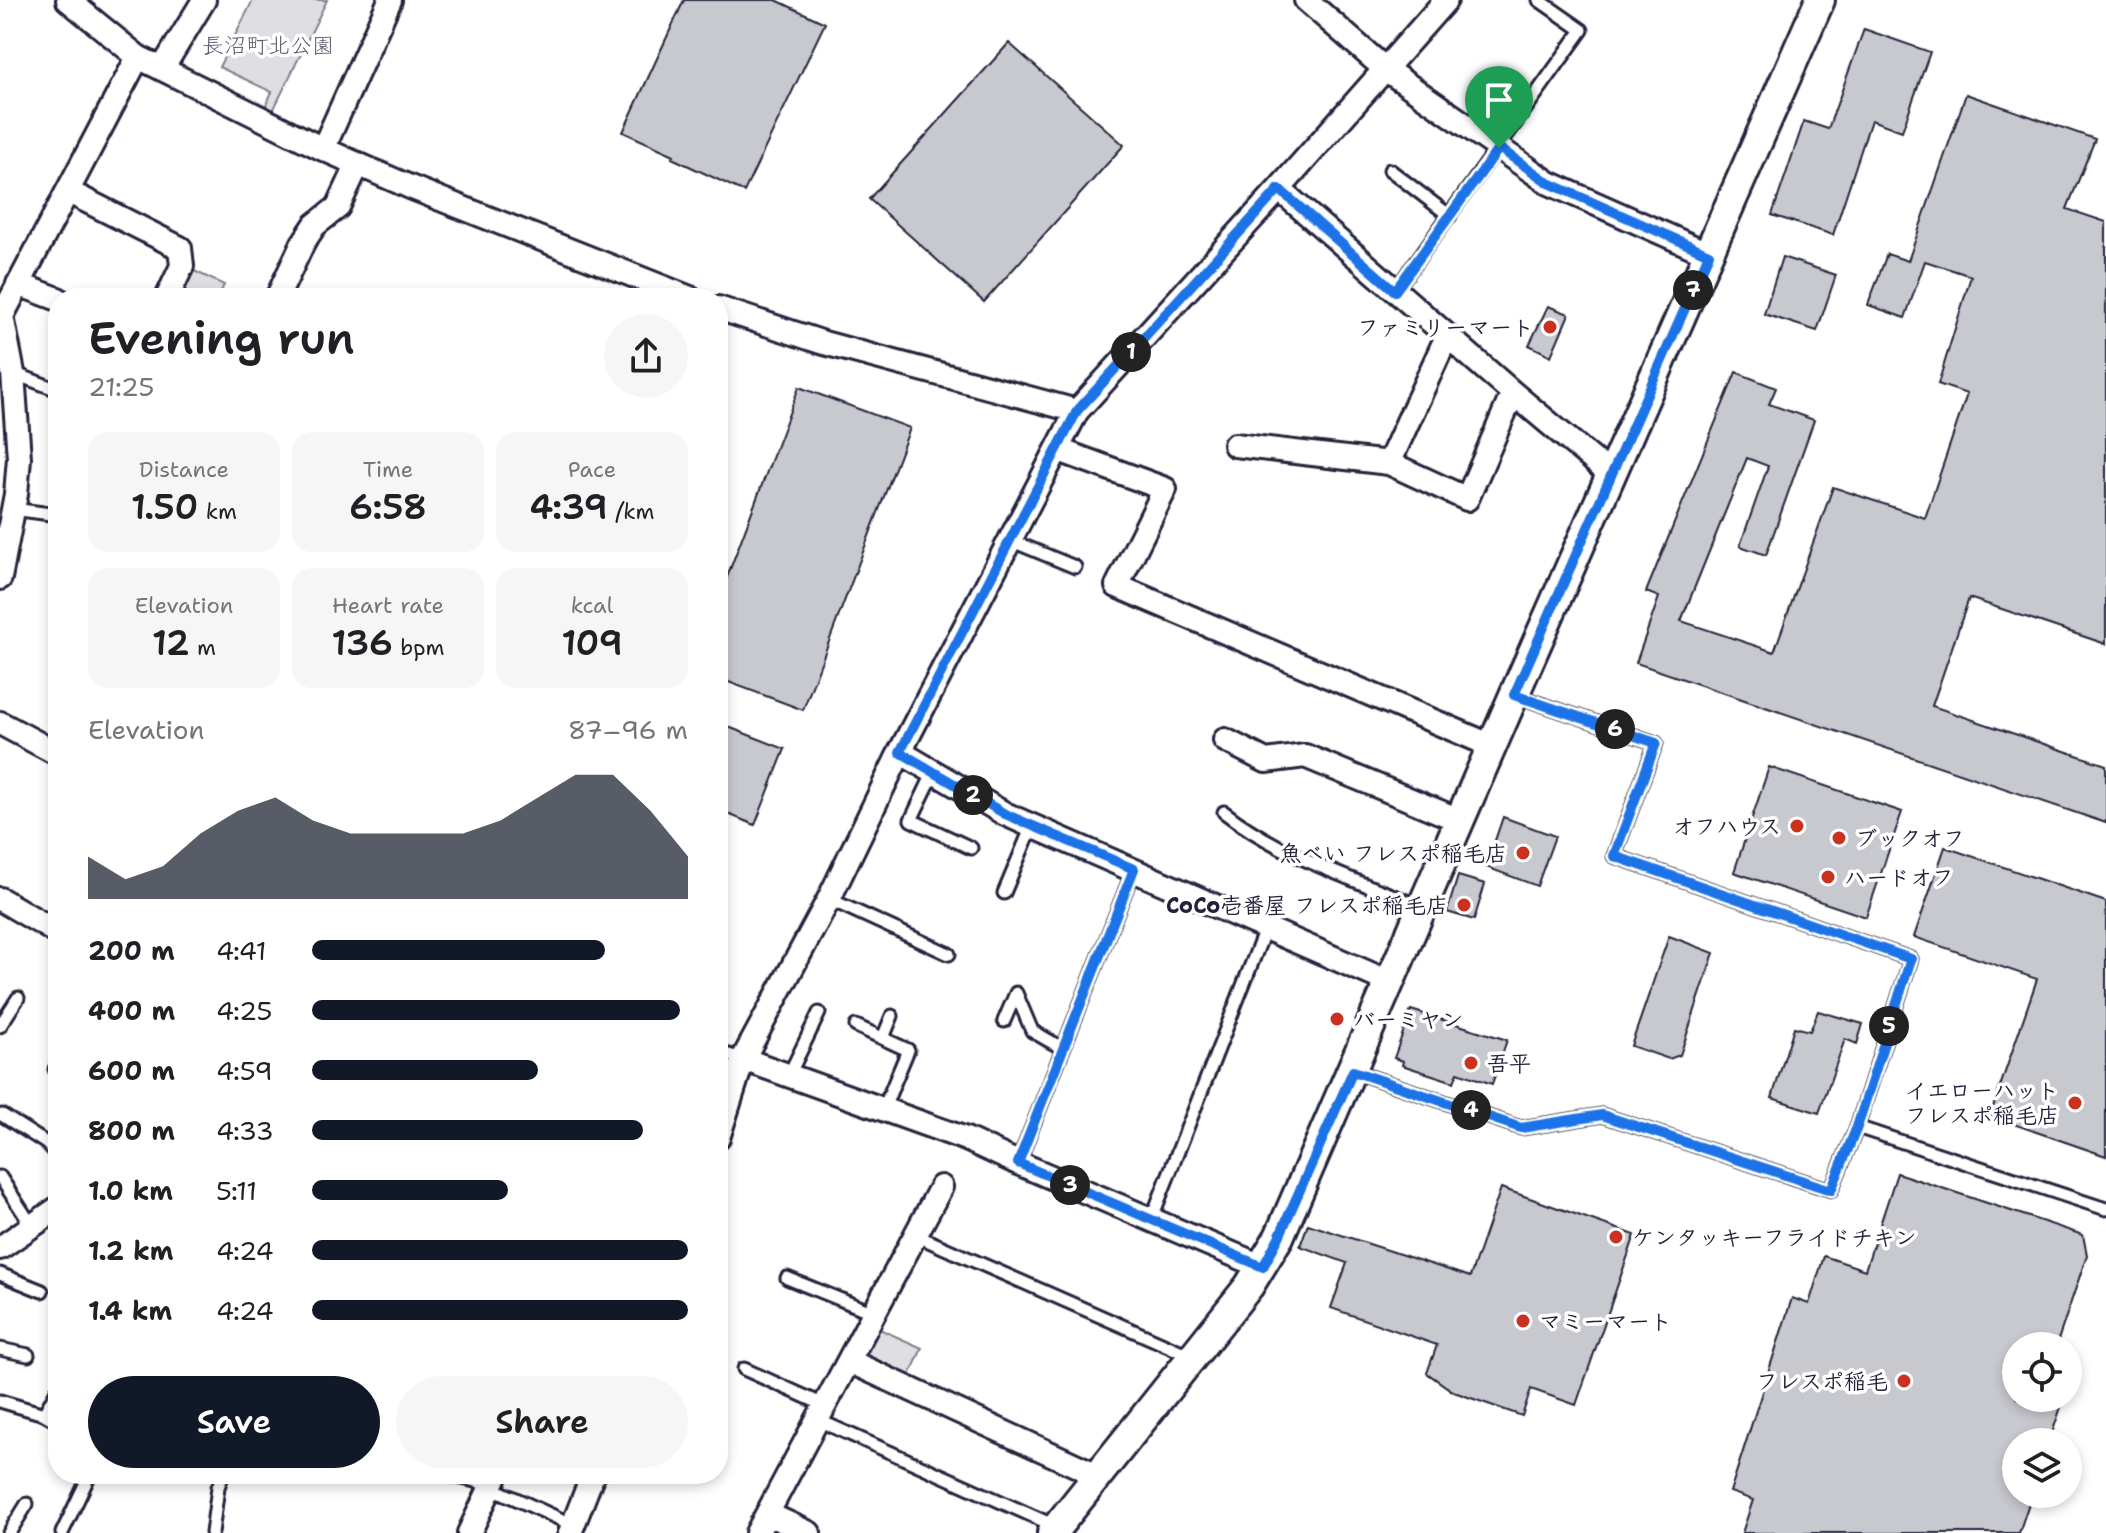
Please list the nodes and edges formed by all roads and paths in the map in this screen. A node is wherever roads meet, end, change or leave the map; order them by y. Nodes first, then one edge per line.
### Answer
1 (68, 0) edge
2 (204, 0) edge
3 (390, 0) edge
4 (1306, 0) edge
5 (1446, 0) edge
6 (1539, 0) edge
7 (1820, 0) edge
8 (138, 57) junction
9 (162, 69) junction
10 (1385, 69) junction
11 (1499, 148) junction
12 (323, 149) junction
13 (358, 164) junction
14 (1390, 170) dead end
15 (1279, 189) junction
16 (69, 192) junction
17 (1450, 216) junction
18 (1709, 254) junction
19 (18, 284) junction
20 (172, 288) edge
21 (282, 288) edge
22 (665, 288) edge
23 (1395, 291) junction
24 (48, 295) edge
25 (728, 311) edge
26 (1447, 336) junction
27 (13, 373) junction
28 (48, 386) edge
29 (1513, 393) junction
30 (1077, 411) junction
31 (1235, 445) dead end
32 (1059, 450) junction
33 (1389, 463) junction
34 (1611, 475) junction
35 (13, 509) junction
36 (48, 514) edge
37 (1012, 541) junction
38 (1075, 567) dead end
39 (0, 578) edge
40 (1514, 695) junction
41 (0, 723) edge
42 (1225, 740) dead end
43 (1492, 746) junction
44 (48, 749) edge
45 (900, 752) junction
46 (934, 772) junction
47 (1224, 812) dead end
48 (1459, 820) junction
49 (1032, 826) junction
50 (971, 848) dead end
51 (1134, 869) junction
52 (1004, 893) dead end
53 (0, 899) edge
54 (829, 899) junction
55 (1422, 907) junction
56 (48, 927) edge
57 (1266, 927) junction
58 (949, 954) dead end
59 (1389, 982) junction
60 (18, 998) dead end
61 (819, 1013) dead end
62 (892, 1016) dead end
63 (1004, 1021) dead end
64 (0, 1026) edge
65 (856, 1026) dead end
66 (883, 1038) junction
67 (1062, 1048) junction
68 (728, 1055) edge
69 (743, 1059) junction
70 (1353, 1071) junction
71 (789, 1075) junction
72 (728, 1106) edge
73 (883, 1110) junction
74 (2, 1115) dead end
75 (1857, 1127) junction
76 (48, 1145) edge
77 (1018, 1163) junction
78 (0, 1177) edge
79 (941, 1187) dead end
80 (2106, 1209) edge
81 (48, 1217) edge
82 (1151, 1220) junction
83 (32, 1226) junction
84 (915, 1235) junction
85 (0, 1248) edge
86 (1263, 1267) junction
87 (0, 1274) edge
88 (787, 1278) dead end
89 (42, 1291) dead end
90 (874, 1313) junction
91 (0, 1349) edge
92 (28, 1355) dead end
93 (1191, 1356) junction
94 (849, 1361) junction
95 (744, 1369) dead end
96 (0, 1401) edge
97 (48, 1407) edge
98 (822, 1413) junction
99 (44, 1414) junction
100 (48, 1416) edge
101 (1097, 1475) junction
102 (85, 1484) edge
103 (219, 1484) edge
104 (492, 1484) edge
105 (498, 1484) edge
106 (589, 1484) edge
107 (27, 1504) dead end
108 (763, 1523) edge
109 (571, 1529) edge
110 (1055, 1530) edge
111 (13, 1532) edge
112 (62, 1533) edge
113 (212, 1533) edge
114 (469, 1533) edge
115 (809, 1533) edge

1 - 8 street
2 - 9 street
3 - 12 street
4 - 10 street
5 - 10 street
6 - 11 lane
7 - 18 street
8 - 9 street
8 - 16 street
9 - 12 street
10 - 11 street
10 - 15 street
11 - 17 lane
11 - 18 street
12 - 13 street
13 - 21 street
13 - 22 street
14 - 17 lane
15 - 23 street
15 - 30 street
16 - 19 street
16 - 20 street
17 - 23 lane
18 - 34 street
19 - 24 street
19 - 27 street
23 - 26 street
25 - 30 street
26 - 29 street
26 - 33 street
27 - 28 lane
27 - 35 street
29 - 33 street
29 - 34 street
30 - 32 street
31 - 33 street
32 - 37 street
32 - 43 street
34 - 40 street
35 - 36 lane
35 - 39 street
37 - 38 lane
37 - 45 street
40 - 43 street
40 - 75 lane
41 - 44 street
42 - 48 street
43 - 48 street
45 - 46 street
45 - 54 street
46 - 49 street
46 - 50 lane
47 - 55 lane
48 - 55 street
49 - 51 street
49 - 52 lane
51 - 57 street
51 - 67 lane
53 - 56 street
54 - 58 lane
54 - 69 street
55 - 59 street
57 - 59 street
57 - 82 lane
59 - 70 street
60 - 64 lane
61 - 71 lane
62 - 66 lane
63 - 67 lane
65 - 66 lane
66 - 73 lane
67 - 77 lane
68 - 69 lane
69 - 71 street
69 - 72 street
70 - 75 lane
70 - 86 street
71 - 73 street
73 - 77 street
74 - 76 lane
75 - 80 lane
77 - 82 street
78 - 83 lane
79 - 84 street
81 - 83 street
82 - 86 street
83 - 85 street
84 - 90 street
84 - 93 lane
86 - 93 street
87 - 89 lane
88 - 90 lane
90 - 94 street
91 - 92 lane
93 - 101 street
94 - 98 street
94 - 101 street
95 - 98 lane
96 - 99 lane
97 - 99 lane
98 - 108 street
98 - 110 lane
99 - 100 lane
101 - 110 street
102 - 112 lane
103 - 113 lane
104 - 114 street
105 - 109 lane
106 - 109 street
107 - 111 lane
108 - 115 street

